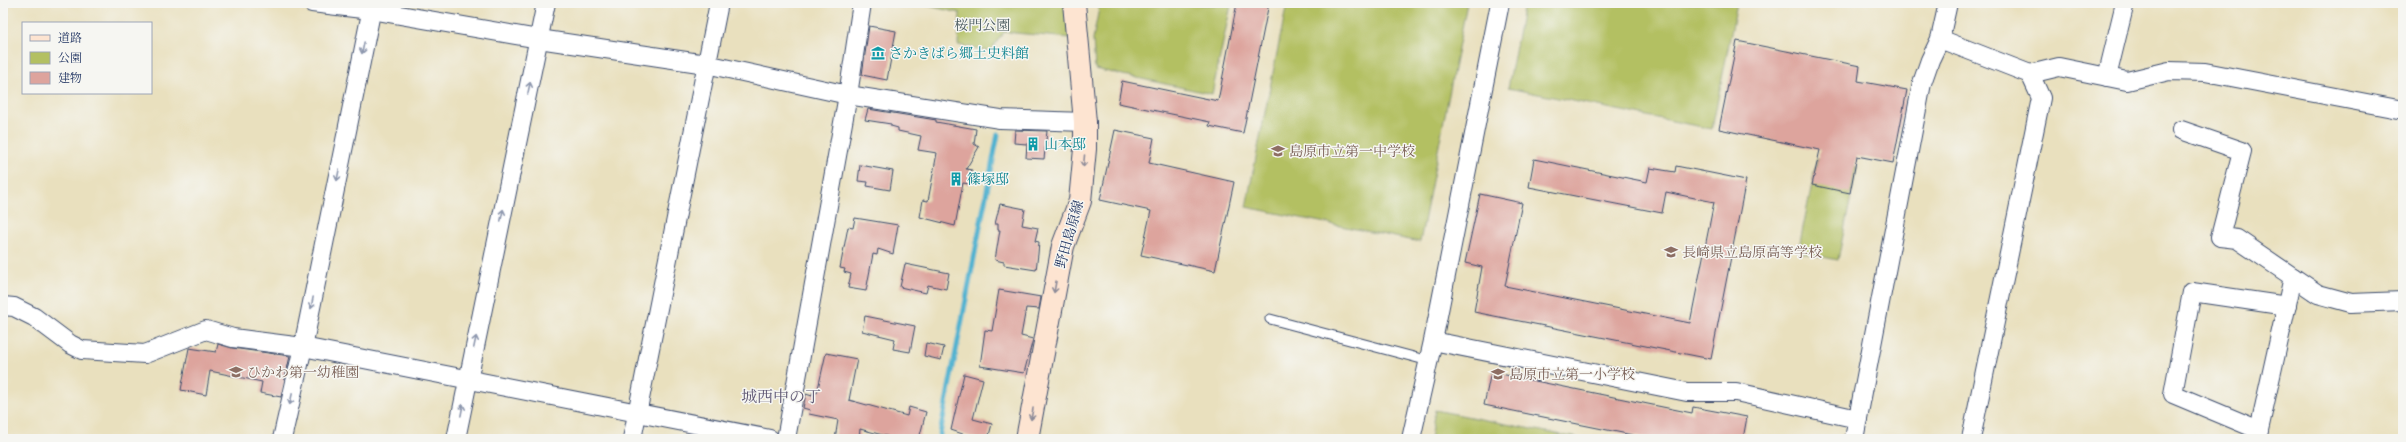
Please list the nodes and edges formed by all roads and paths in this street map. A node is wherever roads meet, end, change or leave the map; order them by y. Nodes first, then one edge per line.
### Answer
1 (312, 3) edge
2 (546, 3) edge
3 (719, 3) edge
4 (862, 3) edge
5 (1074, 3) edge
6 (1500, 3) edge
7 (1948, 3) edge
8 (2125, 3) edge
9 (372, 6) edge
10 (539, 39) junction
11 (1940, 39) junction
12 (706, 64) junction
13 (2030, 74) junction
14 (2107, 77) junction
15 (848, 95) junction
16 (2403, 110) edge
17 (1085, 122) junction
18 (2181, 130) dead end
19 (2293, 277) junction
20 (2403, 301) edge
21 (3, 306) edge
22 (2287, 306) junction
23 (1270, 319) dead end
24 (1433, 342) junction
25 (303, 347) junction
26 (1429, 361) junction
27 (467, 380) junction
28 (637, 414) junction
29 (1858, 420) junction
30 (2258, 435) edge
31 (282, 439) edge
32 (456, 439) edge
33 (632, 439) edge
34 (770, 439) edge
35 (786, 439) edge
36 (1027, 439) edge
37 (1411, 439) edge
38 (1854, 439) edge
39 (1971, 439) edge

1 - 9 street
2 - 10 street
3 - 12 street
4 - 15 street
5 - 17 main road, 野田島原線
6 - 24 street
7 - 11 street
8 - 14 street
9 - 10 street
9 -> 25 street
10 - 12 street
27 -> 10 street
11 - 13 street
11 - 29 street
12 - 15 street
12 - 28 street
13 - 14 street
13 - 39 street
14 - 16 street
15 - 17 street
15 - 35 street
17 -> 36 main road, 野田島原線
18 - 19 street
19 - 20 street
19 - 22 street
21 - 25 street
22 - 30 street
22 - 30 street
23 - 26 lane
24 - 26 street
24 - 29 street
25 - 27 street
25 -> 31 street
26 - 37 street
27 - 28 street
32 -> 27 street
28 - 33 street
28 - 34 street
29 - 38 street

